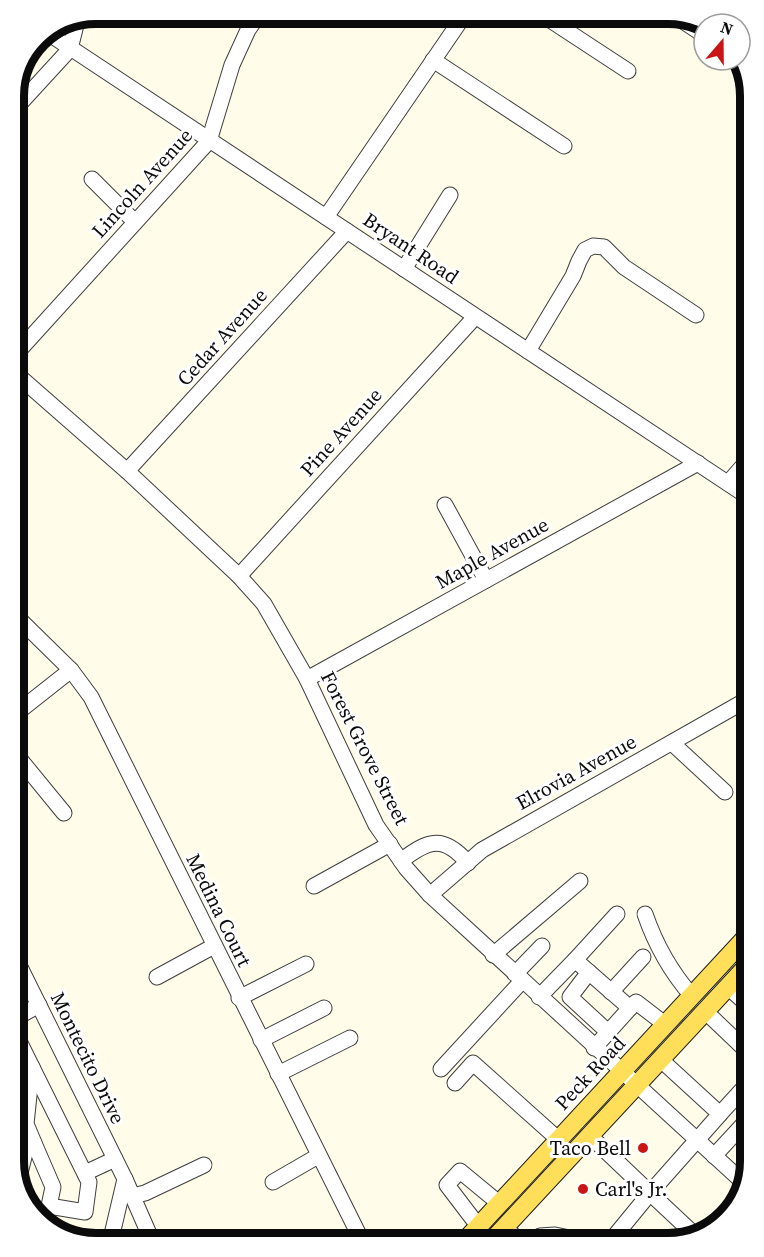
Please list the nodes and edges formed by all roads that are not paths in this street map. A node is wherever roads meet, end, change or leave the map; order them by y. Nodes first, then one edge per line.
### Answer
1 (254, 24) edge
2 (458, 24) edge
3 (556, 24) edge
4 (76, 27) edge
5 (54, 38) edge
6 (70, 49) junction
7 (433, 60) junction
8 (628, 71) dead end
9 (24, 99) edge
10 (209, 141) junction
11 (564, 146) dead end
12 (92, 179) dead end
13 (450, 195) dead end
14 (326, 218) junction
15 (135, 222) junction
16 (347, 231) junction
17 (404, 269) junction
18 (696, 315) dead end
19 (475, 317) junction
20 (24, 345) edge
21 (528, 351) junction
22 (24, 381) edge
23 (698, 463) junction
24 (740, 469) edge
25 (127, 471) junction
26 (728, 483) junction
27 (740, 491) edge
28 (445, 505) dead end
29 (239, 576) junction
30 (486, 580) junction
31 (24, 624) edge
32 (71, 670) junction
33 (307, 679) junction
34 (740, 704) edge
35 (24, 707) edge
36 (672, 743) junction
37 (24, 764) edge
38 (725, 792) dead end
39 (64, 813) dead end
40 (390, 844) junction
41 (401, 861) junction
42 (468, 862) junction
43 (580, 881) dead end
44 (314, 886) dead end
45 (430, 896) junction
46 (617, 914) dead end
47 (645, 914) dead end
48 (740, 944) edge
49 (214, 946) junction
50 (542, 946) dead end
51 (493, 955) junction
52 (643, 957) dead end
53 (575, 960) junction
54 (306, 964) dead end
55 (589, 972) junction
56 (740, 974) edge
57 (24, 975) edge
58 (157, 977) dead end
59 (518, 978) junction
60 (728, 987) junction
61 (611, 992) junction
62 (692, 996) junction
63 (539, 997) junction
64 (239, 998) junction
65 (740, 998) edge
66 (39, 1005) junction
67 (324, 1008) dead end
68 (630, 1008) junction
69 (705, 1011) junction
70 (24, 1013) edge
71 (666, 1025) junction
72 (608, 1032) junction
73 (350, 1038) dead end
74 (261, 1040) junction
75 (740, 1044) edge
76 (594, 1048) junction
77 (24, 1051) edge
78 (660, 1059) junction
79 (24, 1061) edge
80 (31, 1064) junction
81 (441, 1070) dead end
82 (621, 1072) junction
83 (278, 1074) junction
84 (455, 1083) dead end
85 (635, 1086) junction
86 (740, 1092) edge
87 (720, 1114) junction
88 (740, 1129) edge
89 (589, 1135) junction
90 (559, 1140) junction
91 (697, 1140) junction
92 (25, 1145) edge
93 (318, 1156) junction
94 (714, 1156) junction
95 (115, 1159) junction
96 (204, 1165) dead end
97 (85, 1173) junction
98 (738, 1175) edge
99 (125, 1179) junction
100 (273, 1182) dead end
101 (650, 1193) junction
102 (132, 1196) junction
103 (489, 1215) junction
104 (504, 1228) junction
105 (689, 1230) edge
106 (112, 1233) edge
107 (149, 1233) edge
108 (358, 1233) edge
109 (473, 1233) edge
110 (500, 1233) edge
111 (510, 1233) edge
112 (618, 1233) edge

1 - 10 street, Lincoln Avenue
2 - 7 street
3 - 8 street
4 - 6 street
5 - 6 street, Bryant Road
6 - 9 street
6 - 10 street, Bryant Road
7 - 11 street
7 - 14 street
10 - 14 street, Bryant Road
10 - 15 street, Lincoln Avenue
12 - 15 street
13 - 17 street
14 - 16 street, Bryant Road
15 - 20 street, Lincoln Avenue
16 - 17 street, Bryant Road
16 - 25 street, Cedar Avenue
17 - 19 street, Bryant Road
18 - 21 street
19 - 21 street, Bryant Road
19 - 29 street, Pine Avenue
21 - 23 street, Bryant Road
22 - 25 street, Forest Grove Street
23 - 26 street, Bryant Road
23 - 30 street, Maple Avenue
24 - 26 street
25 - 29 street, Forest Grove Street
26 - 27 street, Bryant Road
28 - 30 street
29 - 33 street, Forest Grove Street
30 - 33 street, Maple Avenue
31 - 32 street, Medina Court
32 - 35 street
32 - 49 street, Medina Court
33 - 40 street, Forest Grove Street
34 - 36 street, Elrovia Avenue
36 - 38 street
36 - 42 street, Elrovia Avenue
37 - 39 street
40 - 41 street, Forest Grove Street
40 - 44 street
41 - 42 street
41 - 45 street, Forest Grove Street
42 - 45 street, Elrovia Avenue
43 - 51 street
45 - 51 street, Forest Grove Street
46 - 53 street
47 - 62 street
48 - 62 main road, Peck Road
49 - 58 street
49 - 64 street, Medina Court
50 - 59 street
51 - 59 street, Forest Grove Street
52 - 61 street
53 - 55 street
53 - 63 street
54 - 64 street
55 - 61 street
55 - 72 street
56 - 60 main road, Peck Road
57 - 66 street, Montecito Drive
59 - 63 street, Forest Grove Street
59 - 81 street
60 - 65 street
60 - 69 main road, Peck Road
61 - 68 street
62 - 71 main road, Peck Road
63 - 76 street, Forest Grove Street
64 - 74 street, Medina Court
66 - 70 street
66 - 95 street, Montecito Drive
67 - 74 street
68 - 71 street
68 - 72 street
69 - 75 street
69 - 78 main road, Peck Road
71 - 82 main road, Peck Road
72 - 76 street
73 - 83 street
74 - 83 street, Medina Court
76 - 82 street, Forest Grove Street
77 - 80 street
78 - 85 main road, Peck Road
78 - 87 street
79 - 80 street
80 - 92 street
80 - 97 street
82 - 85 street, Forest Grove Street
82 - 90 main road, Peck Road
83 - 93 street, Medina Court
84 - 90 street
85 - 89 main road, Peck Road
85 - 91 street, Forest Grove Street
86 - 87 street
87 - 91 street
88 - 94 street
89 - 101 street
89 - 104 main road, Peck Road
90 - 103 main road, Peck Road
91 - 94 street, Forest Grove Street
91 - 101 street
92 - 97 street
93 - 100 street
93 - 108 street, Medina Court
94 - 98 street, Forest Grove Street
95 - 97 street
95 - 99 street, Montecito Drive
96 - 102 street
99 - 102 street, Montecito Drive
99 - 106 street
101 - 105 street
101 - 112 street
102 - 107 street, Montecito Drive
103 - 104 main road
103 - 109 main road, Peck Road
104 - 110 main road, Peck Road
104 - 111 street

